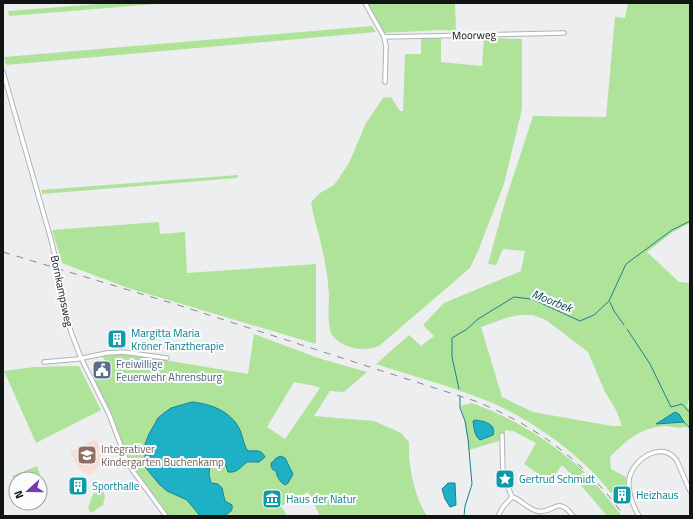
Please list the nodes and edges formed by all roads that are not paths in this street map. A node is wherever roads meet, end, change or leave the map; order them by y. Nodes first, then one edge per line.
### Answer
1 (365, 3) edge
2 (564, 33) dead end
3 (384, 37) junction
4 (3, 72) edge
5 (385, 82) dead end
6 (81, 358) junction
7 (167, 358) dead end
8 (44, 362) dead end
9 (502, 435) dead end
10 (690, 491) edge
11 (512, 497) junction
12 (166, 516) edge
13 (498, 516) edge
14 (573, 516) edge
15 (639, 516) edge

1 - 3 street
2 - 3 street, Moorweg
3 - 5 street
4 - 6 street, Bornkampsweg, bridge
6 - 7 street
6 - 8 street
6 - 12 street, Bornkampsweg
9 - 11 street
10 - 15 street
11 - 13 street
11 - 14 street

